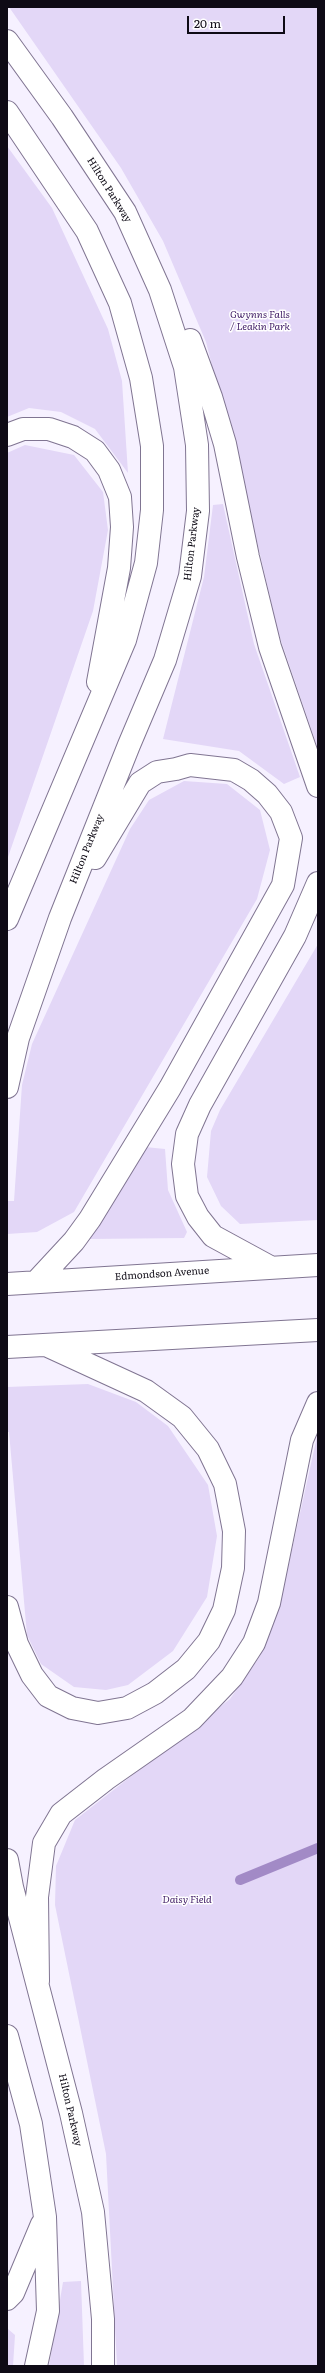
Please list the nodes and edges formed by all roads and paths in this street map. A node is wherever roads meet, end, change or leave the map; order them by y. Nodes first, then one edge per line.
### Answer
1 (7, 41) edge
2 (7, 112) edge
3 (160, 290) junction
4 (7, 435) edge
5 (90, 727) junction
6 (318, 786) edge
7 (318, 883) edge
8 (60, 918) junction
9 (7, 919) edge
10 (7, 1087) edge
11 (318, 1265) edge
12 (270, 1267) junction
13 (36, 1282) junction
14 (7, 1284) edge
15 (318, 1330) edge
16 (46, 1345) junction
17 (7, 1347) edge
18 (318, 1403) edge
19 (7, 1607) edge
20 (7, 1860) edge
21 (38, 1981) junction
22 (7, 2036) edge
23 (45, 2217) junction
24 (7, 2299) edge
25 (36, 2366) edge
26 (104, 2366) edge

1 - 3 main road, Hilton Parkway
2 - 5 main road
3 - 6 main road
3 - 8 main road, Hilton Parkway
4 - 5 main road
5 - 9 main road
7 - 12 main road
8 - 10 main road, Hilton Parkway
8 - 13 main road
11 - 12 main road, Edmondson Avenue
12 - 13 main road, Edmondson Avenue
13 - 14 main road, Edmondson Avenue
15 - 16 main road
16 - 17 main road
16 - 19 main road
18 - 21 main road
20 - 21 main road, Hilton Parkway
21 - 26 main road, Hilton Parkway
22 - 23 main road
23 - 24 main road
23 - 25 main road

